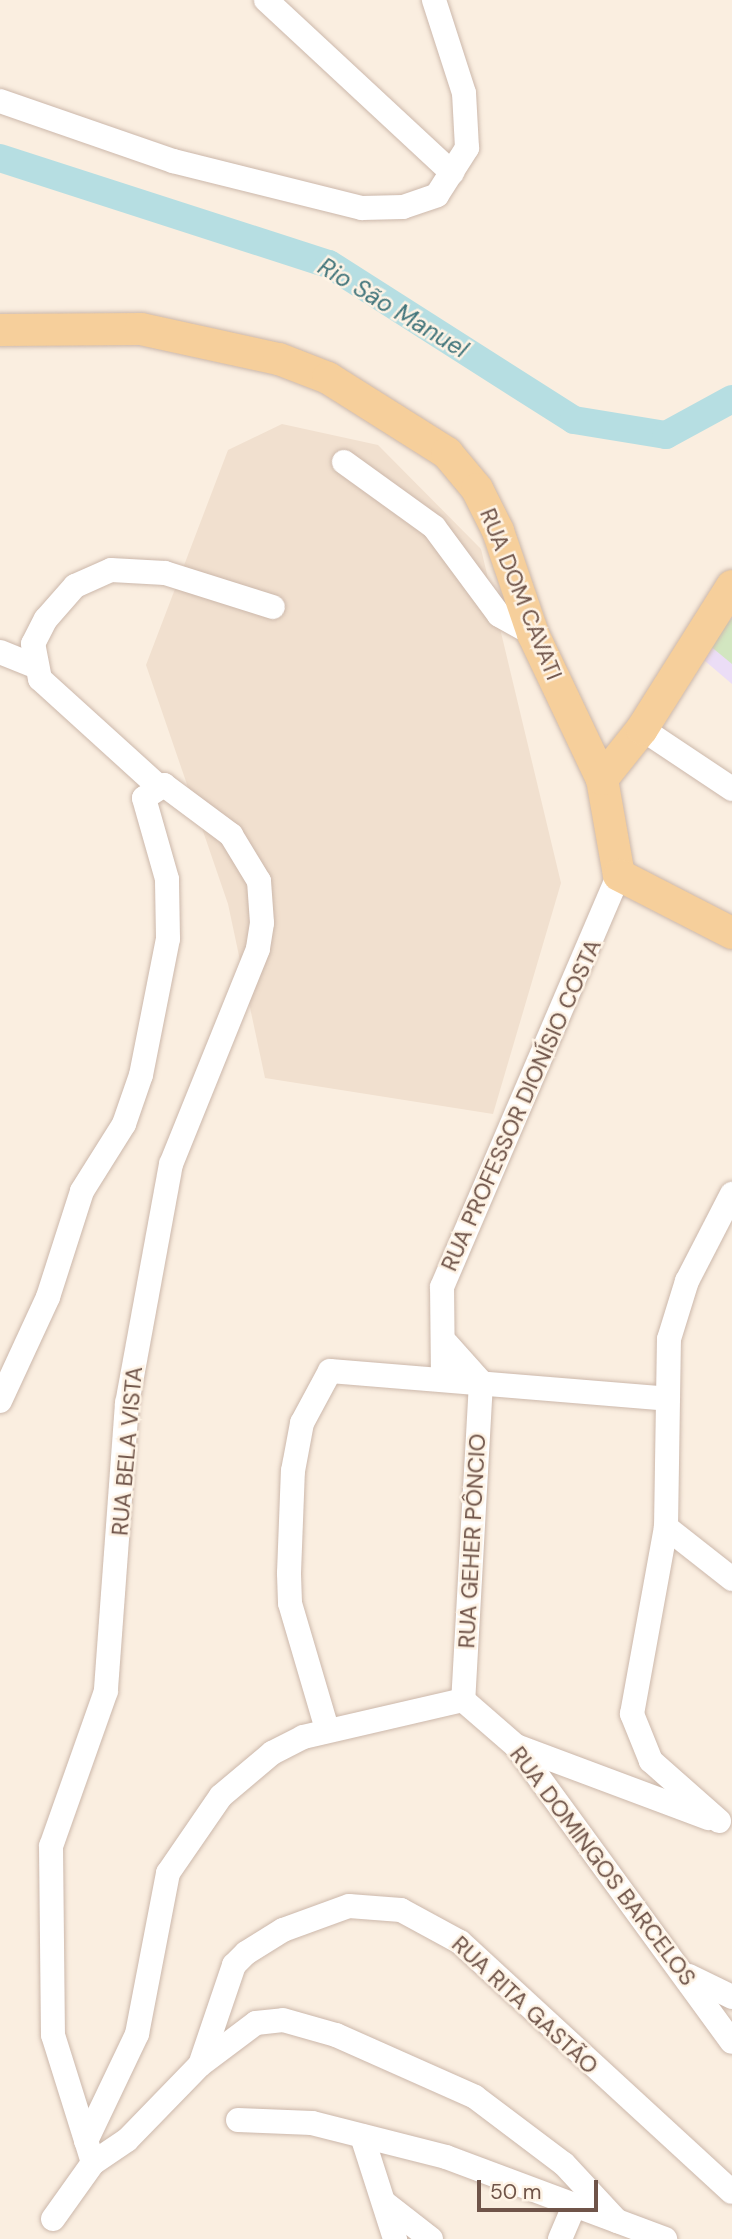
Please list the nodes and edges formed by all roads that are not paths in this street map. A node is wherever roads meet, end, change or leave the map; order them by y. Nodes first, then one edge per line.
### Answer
1 (266, 0) edge
2 (434, 0) edge
3 (0, 101) edge
4 (452, 173) junction
5 (0, 330) edge
6 (344, 462) dead end
7 (732, 586) edge
8 (273, 607) dead end
9 (533, 634) junction
10 (0, 652) edge
11 (33, 665) junction
12 (642, 729) junction
13 (602, 779) junction
14 (152, 789) junction
15 (732, 789) edge
16 (619, 875) junction
17 (732, 933) edge
18 (732, 1194) edge
19 (447, 1345) junction
20 (443, 1379) junction
21 (481, 1382) junction
22 (668, 1399) junction
23 (0, 1401) edge
24 (666, 1527) junction
25 (732, 1579) edge
26 (463, 1700) junction
27 (327, 1729) junction
28 (516, 1746) junction
29 (725, 1824) edge
30 (687, 1975) junction
31 (732, 1997) edge
32 (732, 2042) edge
33 (200, 2065) junction
34 (238, 2120) dead end
35 (362, 2136) junction
36 (90, 2152) junction
37 (732, 2192) edge
38 (386, 2204) junction
39 (573, 2208) junction
40 (53, 2219) dead end
41 (617, 2221) junction
42 (395, 2239) edge
43 (431, 2239) edge
44 (560, 2239) edge
45 (665, 2239) edge

1 - 4 street
2 - 4 street
3 - 4 street
5 - 9 main road, RUA DOM CAVATI
6 - 9 street
7 - 12 main road
8 - 11 street
9 - 13 main road, RUA DOM CAVATI
10 - 11 street
11 - 14 street, RUA BELA VISTA
12 - 13 main road
12 - 15 street
13 - 16 main road, RUA DOM CAVATI
14 - 23 street
14 - 36 street, RUA BELA VISTA
16 - 17 main road
16 - 19 street, RUA PROFESSOR DIONÍSIO COSTA
18 - 22 street
19 - 20 street, RUA PROFESSOR DIONÍSIO COSTA
19 - 21 street
20 - 21 street
20 - 27 street
21 - 22 street
21 - 26 street, RUA GEHER PÔNCIO
22 - 24 street
24 - 25 street
24 - 29 street
26 - 27 street
26 - 28 street, RUA DOMINGOS BARCELOS
27 - 36 street
28 - 29 street
28 - 30 street, RUA DOMINGOS BARCELOS
30 - 31 street
30 - 32 street, RUA DOMINGOS BARCELOS
33 - 36 street
33 - 37 street, RUA RITA GASTÃO
33 - 41 street
34 - 35 street
35 - 38 street
35 - 39 street
36 - 40 street
38 - 42 street
38 - 43 street
39 - 41 street
39 - 44 street
41 - 45 street

